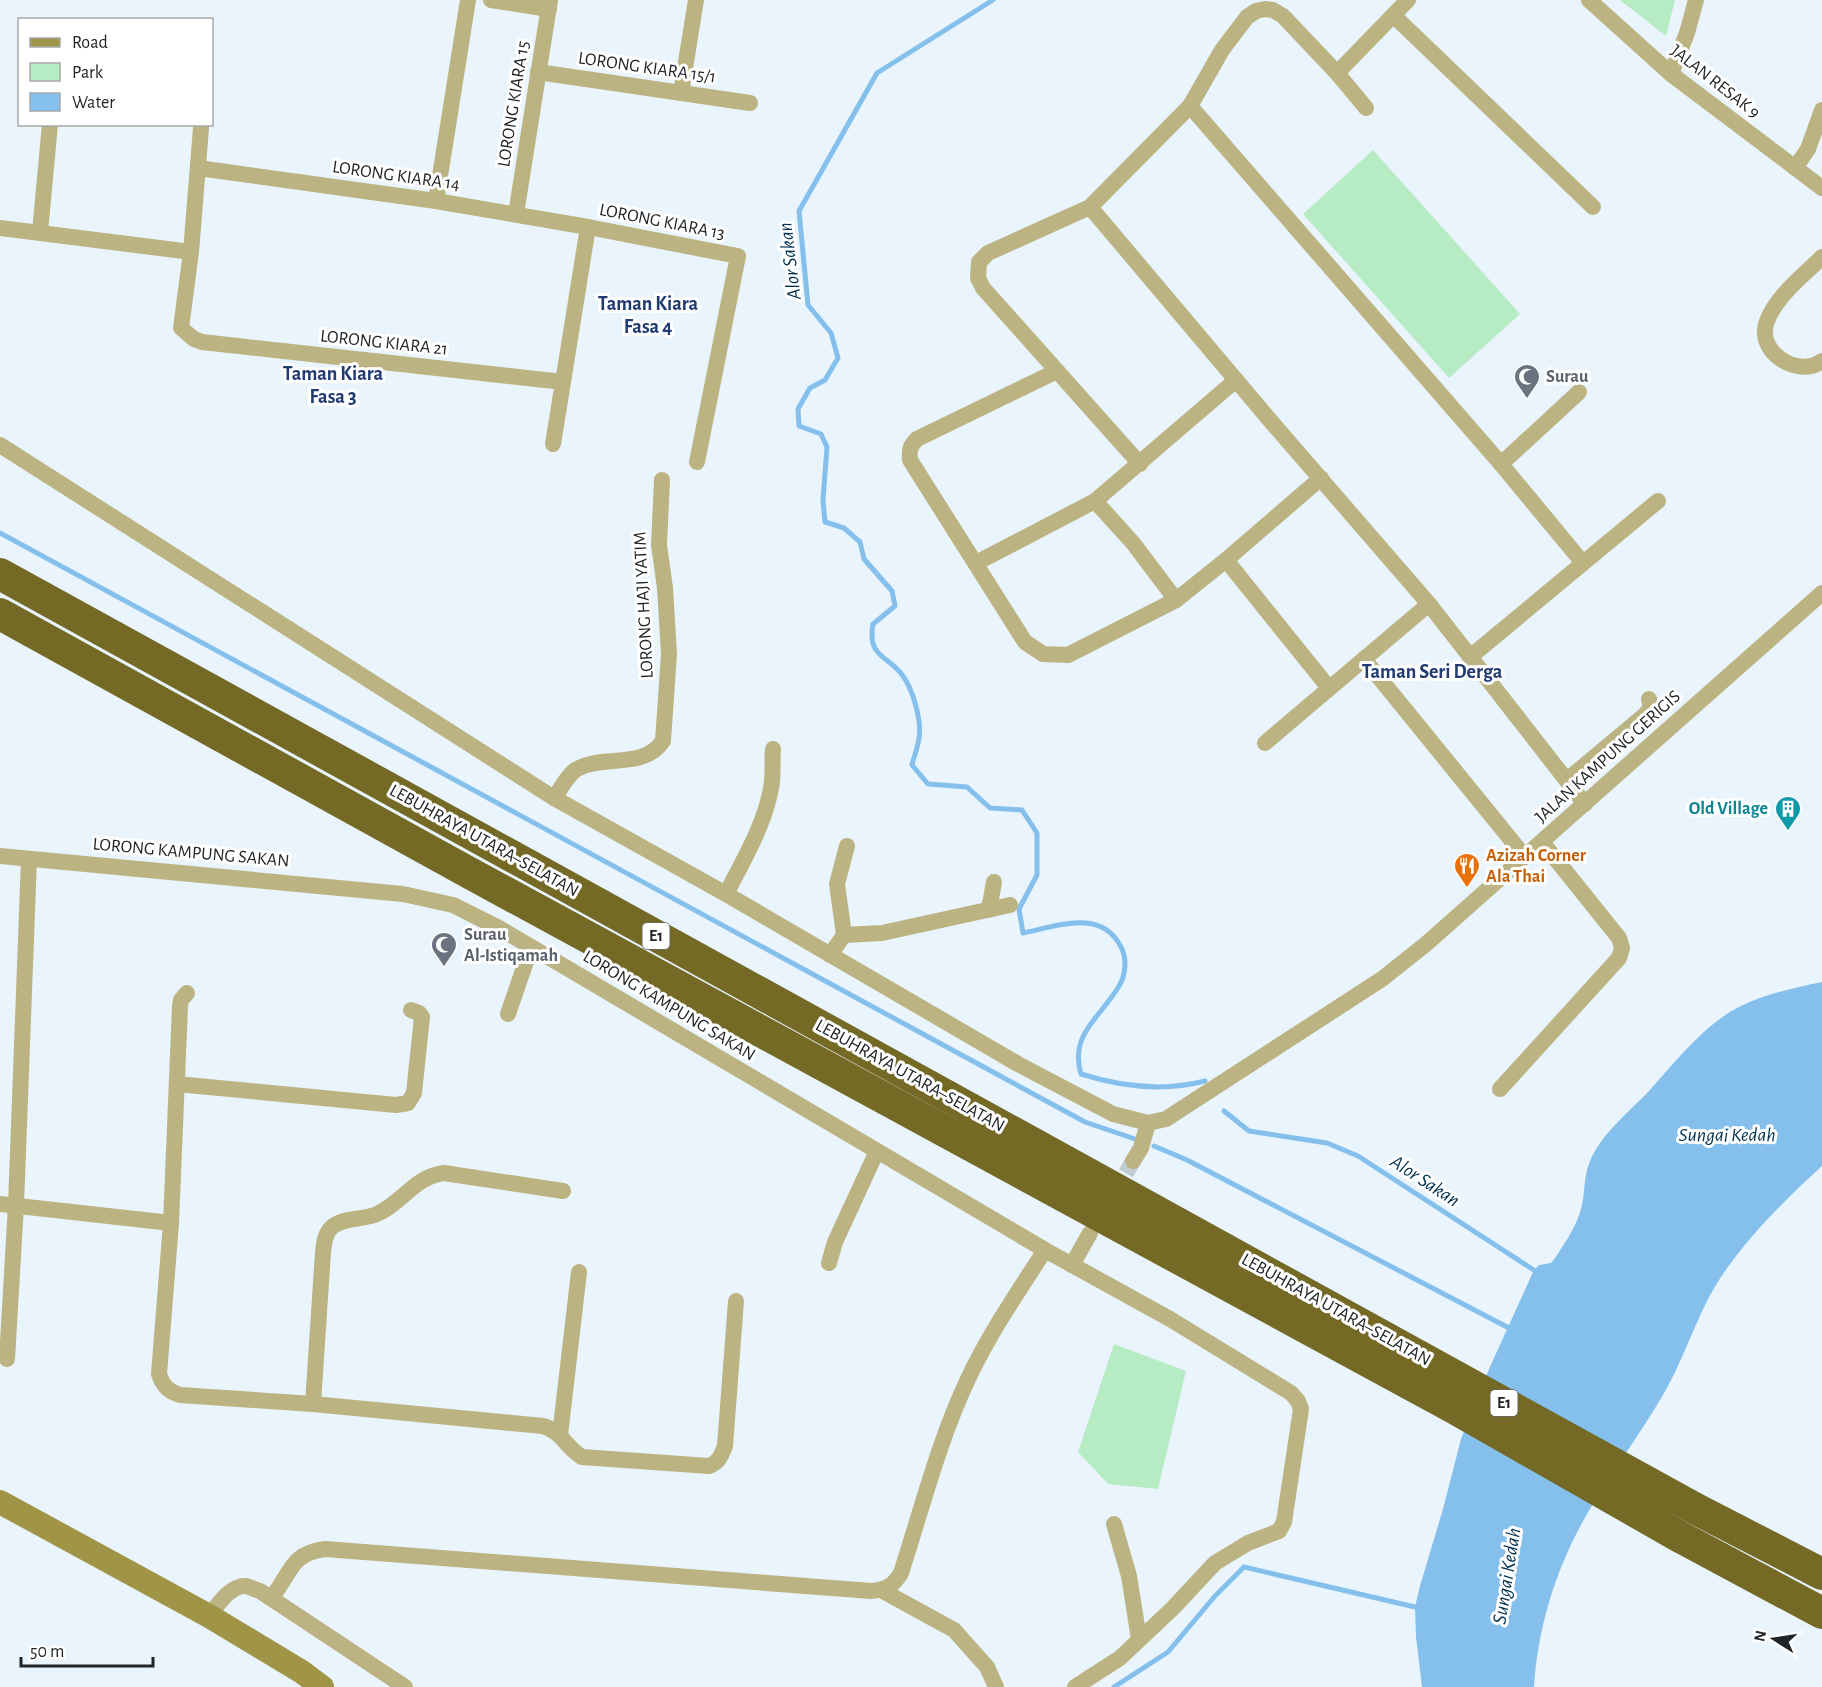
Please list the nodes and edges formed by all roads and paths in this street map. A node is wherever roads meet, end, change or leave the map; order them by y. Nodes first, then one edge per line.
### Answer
1 (468, 0) edge
2 (491, 0) edge
3 (696, 0) edge
4 (1408, 0) edge
5 (1589, 0) edge
6 (1696, 0) edge
7 (549, 5) edge
8 (1393, 15) junction
9 (538, 72) junction
10 (1337, 73) junction
11 (1671, 74) junction
12 (681, 93) junction
13 (750, 103) dead end
14 (1190, 106) junction
15 (1366, 108) dead end
16 (1822, 110) edge
17 (50, 126) edge
18 (201, 128) dead end
19 (198, 168) junction
20 (1795, 168) junction
21 (1822, 188) edge
22 (436, 201) junction
23 (1090, 207) junction
24 (1593, 207) dead end
25 (516, 214) junction
26 (588, 227) junction
27 (0, 228) edge
28 (40, 232) junction
29 (191, 252) junction
30 (1822, 258) edge
31 (1822, 361) edge
32 (1057, 371) junction
33 (1236, 380) junction
34 (563, 382) junction
35 (1579, 392) dead end
36 (553, 444) dead end
37 (0, 445) edge
38 (697, 462) dead end
39 (1140, 464) junction
40 (1501, 464) junction
41 (1321, 477) junction
42 (662, 480) dead end
43 (1095, 501) junction
44 (1658, 501) dead end
45 (1226, 560) junction
46 (1583, 563) junction
47 (976, 564) junction
48 (0, 574) edge
49 (1822, 593) edge
50 (1176, 600) junction
51 (1429, 604) junction
52 (0, 614) edge
53 (1470, 657) junction
54 (1364, 659) junction
55 (1329, 688) junction
56 (1649, 699) dead end
57 (1265, 743) dead end
58 (773, 749) dead end
59 (1567, 780) junction
60 (554, 798) junction
61 (1585, 804) junction
62 (1542, 842) junction
63 (847, 846) dead end
64 (0, 856) edge
65 (1525, 857) junction
66 (29, 859) junction
67 (994, 882) dead end
68 (726, 894) junction
69 (1010, 905) dead end
70 (989, 910) junction
71 (844, 935) junction
72 (531, 946) junction
73 (830, 955) junction
74 (187, 993) dead end
75 (411, 1010) dead end
76 (508, 1014) dead end
77 (177, 1084) junction
78 (1500, 1089) dead end
79 (1148, 1123) junction
80 (877, 1151) junction
81 (1133, 1161) tunnel mouth
82 (563, 1191) dead end
83 (8, 1204) edge
84 (171, 1223) junction
85 (1090, 1233) dead end
86 (1045, 1250) junction
87 (829, 1263) dead end
88 (1072, 1265) junction
89 (579, 1272) dead end
90 (736, 1301) dead end
91 (7, 1359) dead end
92 (314, 1404) junction
93 (560, 1435) junction
94 (0, 1502) edge
95 (0, 1521) edge
96 (1114, 1524) dead end
97 (100, 1558) junction
98 (1822, 1574) edge
99 (881, 1590) junction
100 (271, 1598) junction
101 (1822, 1613) edge
102 (209, 1616) junction
103 (1139, 1639) junction
104 (321, 1687) edge
105 (405, 1687) edge
106 (996, 1687) edge
107 (1075, 1687) edge

1 - 22 street
2 - 7 street
3 - 12 street
4 - 8 street
5 - 11 street, JALAN RESAK 9
6 - 11 street
7 - 9 street, LORONG KIARA 15
8 - 10 street
8 - 24 street
9 - 12 street, LORONG KIARA 15/1
9 - 25 street, LORONG KIARA 15
10 - 14 street
10 - 15 street
11 - 20 street, JALAN RESAK 9
12 - 13 street, LORONG KIARA 15/1
14 - 23 street
14 - 40 street
16 - 20 street
17 - 28 street
18 - 19 street
19 - 22 street, LORONG KIARA 14
19 - 29 street
20 - 21 street, JALAN RESAK 9
22 - 25 street, LORONG KIARA 14
23 - 32 street
23 - 33 street
25 - 26 street, LORONG KIARA 14
26 - 34 street, LORONG KIARA 13
26 - 38 street, LORONG KIARA 13
27 - 28 street
28 - 29 street
29 - 34 street, LORONG KIARA 21
30 - 31 street
32 - 39 street
32 - 47 street
33 - 39 street
33 - 41 street
34 - 36 street, LORONG KIARA 13
35 - 40 street
37 - 60 street
39 - 43 street
40 - 46 street
41 - 45 street
41 - 51 street
42 - 60 street, LORONG HAJI YATIM
43 - 47 street
43 - 50 street
44 - 46 street
45 - 50 street
45 - 55 street
46 - 53 street
47 - 50 street
48 - 98 highway, LEBUHRAYA UTARA–SELATAN / E1
49 - 61 street, JALAN KAMPUNG GERIGIS
51 - 53 street
51 - 54 street
52 - 101 highway, LEBUHRAYA UTARA–SELATAN / E1
53 - 59 street
54 - 55 street
54 - 65 street
55 - 57 street
56 - 59 street
58 - 68 street
59 - 61 street
60 - 68 street
61 - 62 street, JALAN KAMPUNG GERIGIS
62 - 65 street, JALAN KAMPUNG GERIGIS
62 - 78 street
63 - 71 street
64 - 66 street, LORONG KAMPUNG SAKAN
65 - 79 street, JALAN KAMPUNG GERIGIS
66 - 72 street, LORONG KAMPUNG SAKAN
66 - 83 street
67 - 70 street
68 - 73 street
69 - 70 street
70 - 71 street
71 - 73 street
72 - 76 street
72 - 80 street, LORONG KAMPUNG SAKAN
73 - 79 street
74 - 77 street
75 - 77 street
77 - 84 street
79 - 81 street
80 - 86 street, LORONG KAMPUNG SAKAN
80 - 87 street
82 - 92 street
83 - 84 street
83 - 91 street
84 - 92 street
85 - 88 street
86 - 88 street, LORONG KAMPUNG SAKAN
86 - 99 street
88 - 103 street, LORONG KAMPUNG SAKAN
89 - 93 street
90 - 93 street
92 - 93 street
94 - 97 main road
95 - 97 main road
96 - 103 street
97 - 102 main road
99 - 100 street
99 - 106 street
100 - 102 street
100 - 105 street
102 - 104 main road
103 - 107 street

